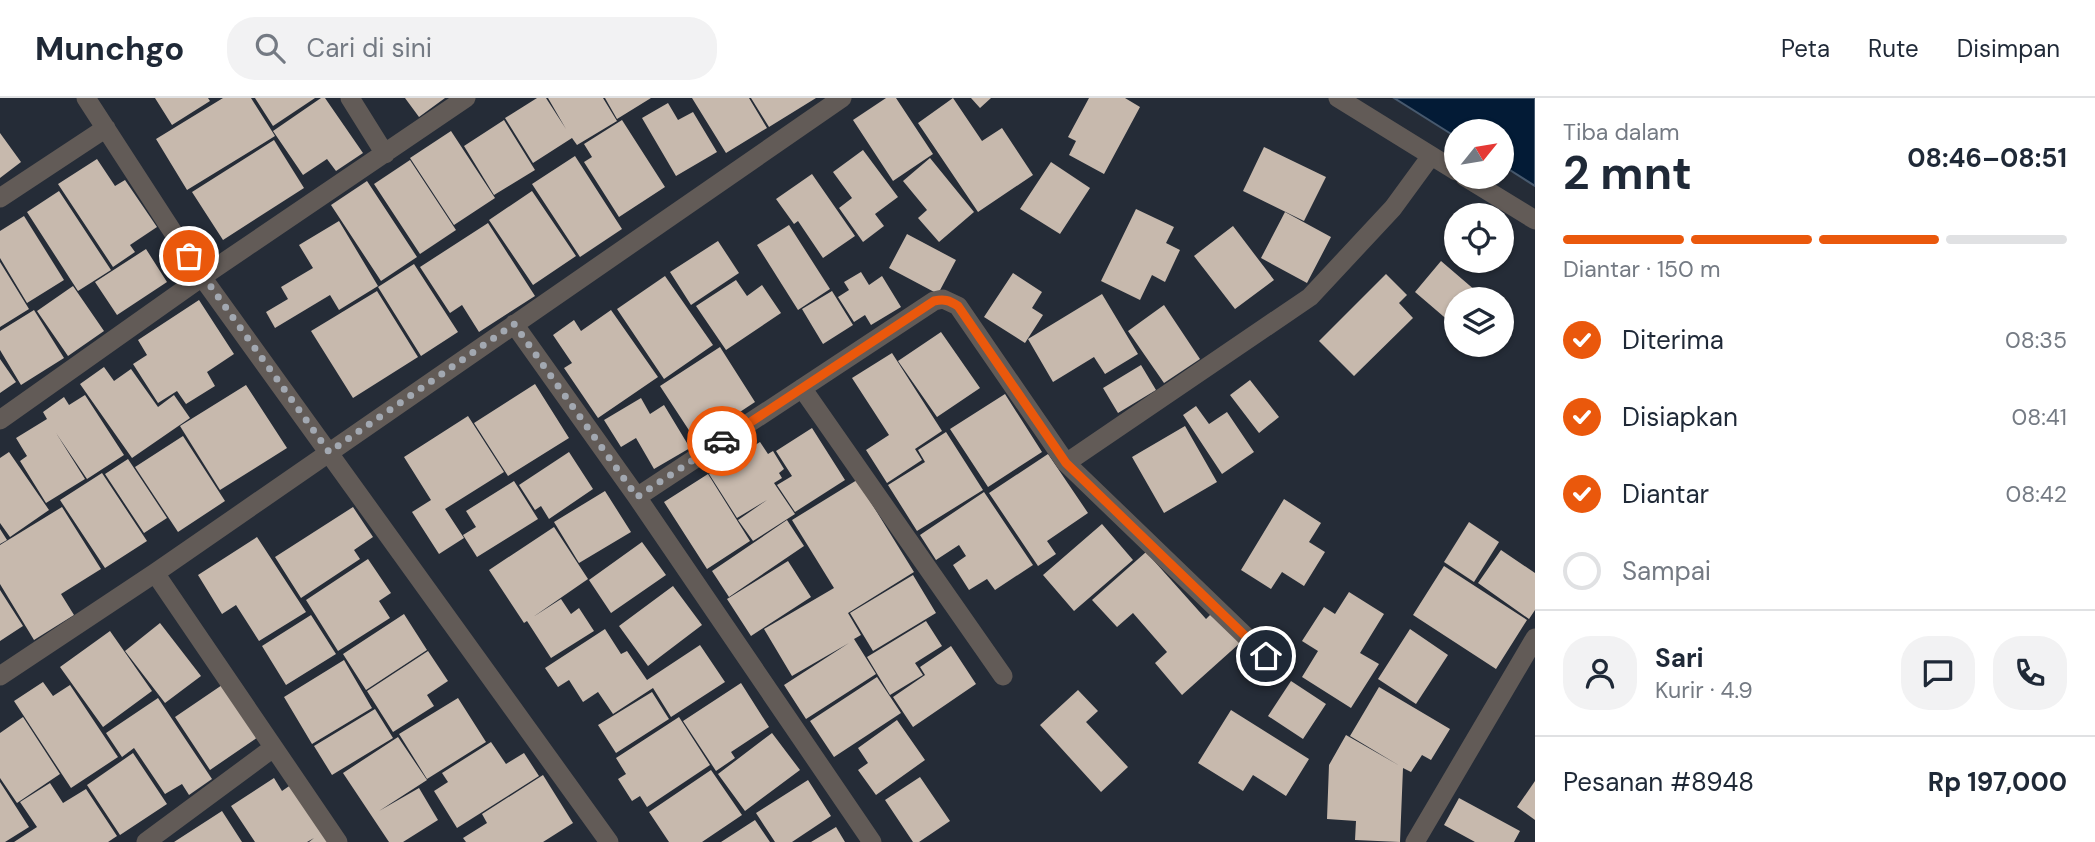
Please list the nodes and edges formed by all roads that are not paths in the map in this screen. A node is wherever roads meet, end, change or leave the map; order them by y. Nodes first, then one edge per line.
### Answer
1 (86, 98) edge
2 (350, 98) edge
3 (466, 98) edge
4 (842, 98) edge
5 (1338, 98) edge
6 (106, 128) junction
7 (385, 154) junction
8 (1431, 156) junction
9 (1444, 164) edge
10 (1485, 189) edge
11 (0, 198) edge
12 (1535, 220) edge
13 (202, 277) junction
14 (514, 324) junction
15 (802, 388) junction
16 (0, 420) edge
17 (329, 452) junction
18 (1066, 463) junction
19 (637, 497) junction
20 (155, 573) junction
21 (1535, 638) edge
22 (1266, 656) dead end
23 (0, 676) edge
24 (1003, 676) dead end
25 (273, 748) junction
26 (146, 842) edge
27 (338, 842) edge
28 (609, 842) edge
29 (872, 842) edge
30 (1415, 842) edge

1 - 6 street
2 - 7 street
3 - 7 street
4 - 14 street
5 - 8 street
6 - 11 street
6 - 13 street
7 - 13 street
8 - 9 street
8 - 18 street
10 - 12 street
13 - 16 street
13 - 17 street
14 - 17 street
14 - 19 street
15 - 18 street
15 - 19 street
15 - 24 street
17 - 20 street
17 - 28 street
18 - 22 street
19 - 29 street
20 - 23 street
20 - 25 street
21 - 30 street
25 - 26 street
25 - 27 street

